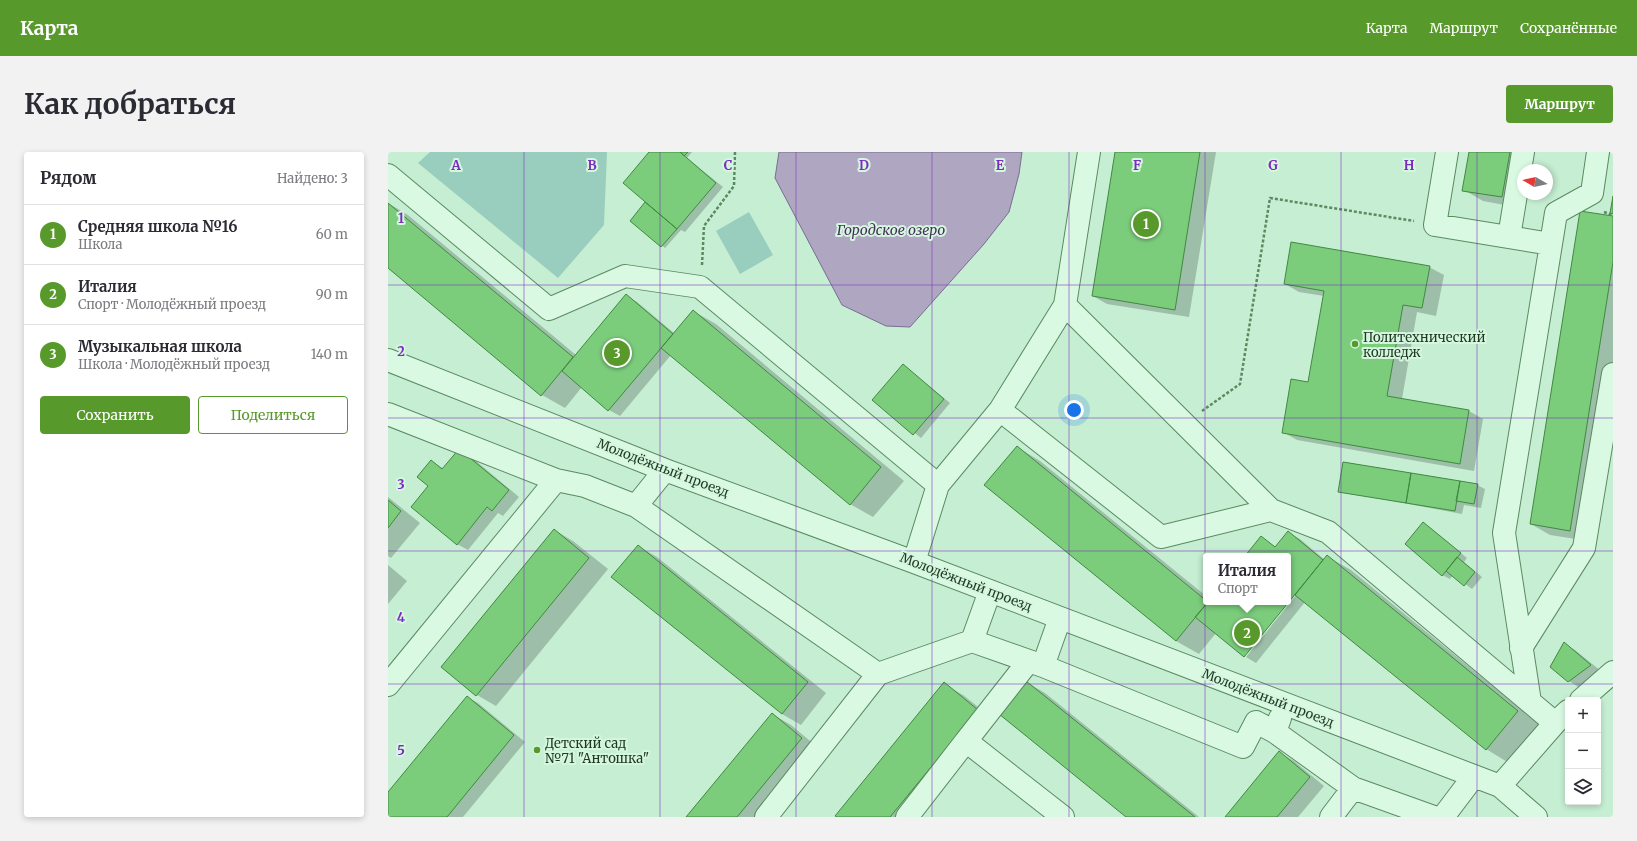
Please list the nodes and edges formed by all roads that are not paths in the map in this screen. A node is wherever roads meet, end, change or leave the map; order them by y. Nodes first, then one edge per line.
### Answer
1 (1089, 152) edge
2 (1446, 152) edge
3 (1523, 152) edge
4 (1598, 152) edge
5 (388, 175) edge
6 (1509, 237) junction
7 (1551, 244) junction
8 (1064, 305) junction
9 (388, 360) edge
10 (1613, 374) edge
11 (1000, 410) junction
12 (388, 414) edge
13 (665, 470) junction
14 (556, 480) junction
15 (938, 485) junction
16 (636, 506) junction
17 (1271, 510) junction
18 (914, 562) junction
19 (990, 591) junction
20 (1060, 618) junction
21 (972, 641) junction
22 (1521, 648) junction
23 (1036, 664) junction
24 (1613, 672) edge
25 (878, 674) junction
26 (388, 685) edge
27 (1584, 697) edge
28 (1530, 702) junction
29 (1286, 704) junction
30 (1561, 717) edge
31 (1275, 732) junction
32 (966, 741) junction
33 (1474, 776) junction
34 (1500, 786) junction
35 (1353, 788) junction
36 (766, 817) edge
37 (907, 817) edge
38 (1063, 817) edge
39 (1331, 817) edge
40 (1434, 817) edge
41 (1443, 817) edge
42 (1536, 817) edge

1 - 8 street
2 - 6 street
3 - 6 street
4 - 7 street
5 - 15 street
6 - 7 street
7 - 22 street
8 - 11 street
8 - 17 street
9 - 13 street, Молодёжный проезд
10 - 22 street
11 - 15 street
11 - 17 street
12 - 14 street
13 - 16 street
13 - 18 street, Молодёжный проезд
14 - 16 street
14 - 26 street
15 - 18 street
16 - 25 street
17 - 28 street
18 - 19 street, Молодёжный проезд
19 - 20 street, Молодёжный проезд
19 - 21 street
20 - 23 street
20 - 29 street, Молодёжный проезд
21 - 23 street
21 - 25 street
22 - 28 street
23 - 31 street
23 - 32 street
24 - 27 street
25 - 36 street
28 - 30 street
29 - 31 street
29 - 33 street, Молодёжный проезд
30 - 34 street
31 - 35 street
32 - 37 street
32 - 38 street
33 - 34 street, Молодёжный проезд
33 - 41 street
34 - 42 street, Молодёжный проезд
35 - 39 street
35 - 40 street

